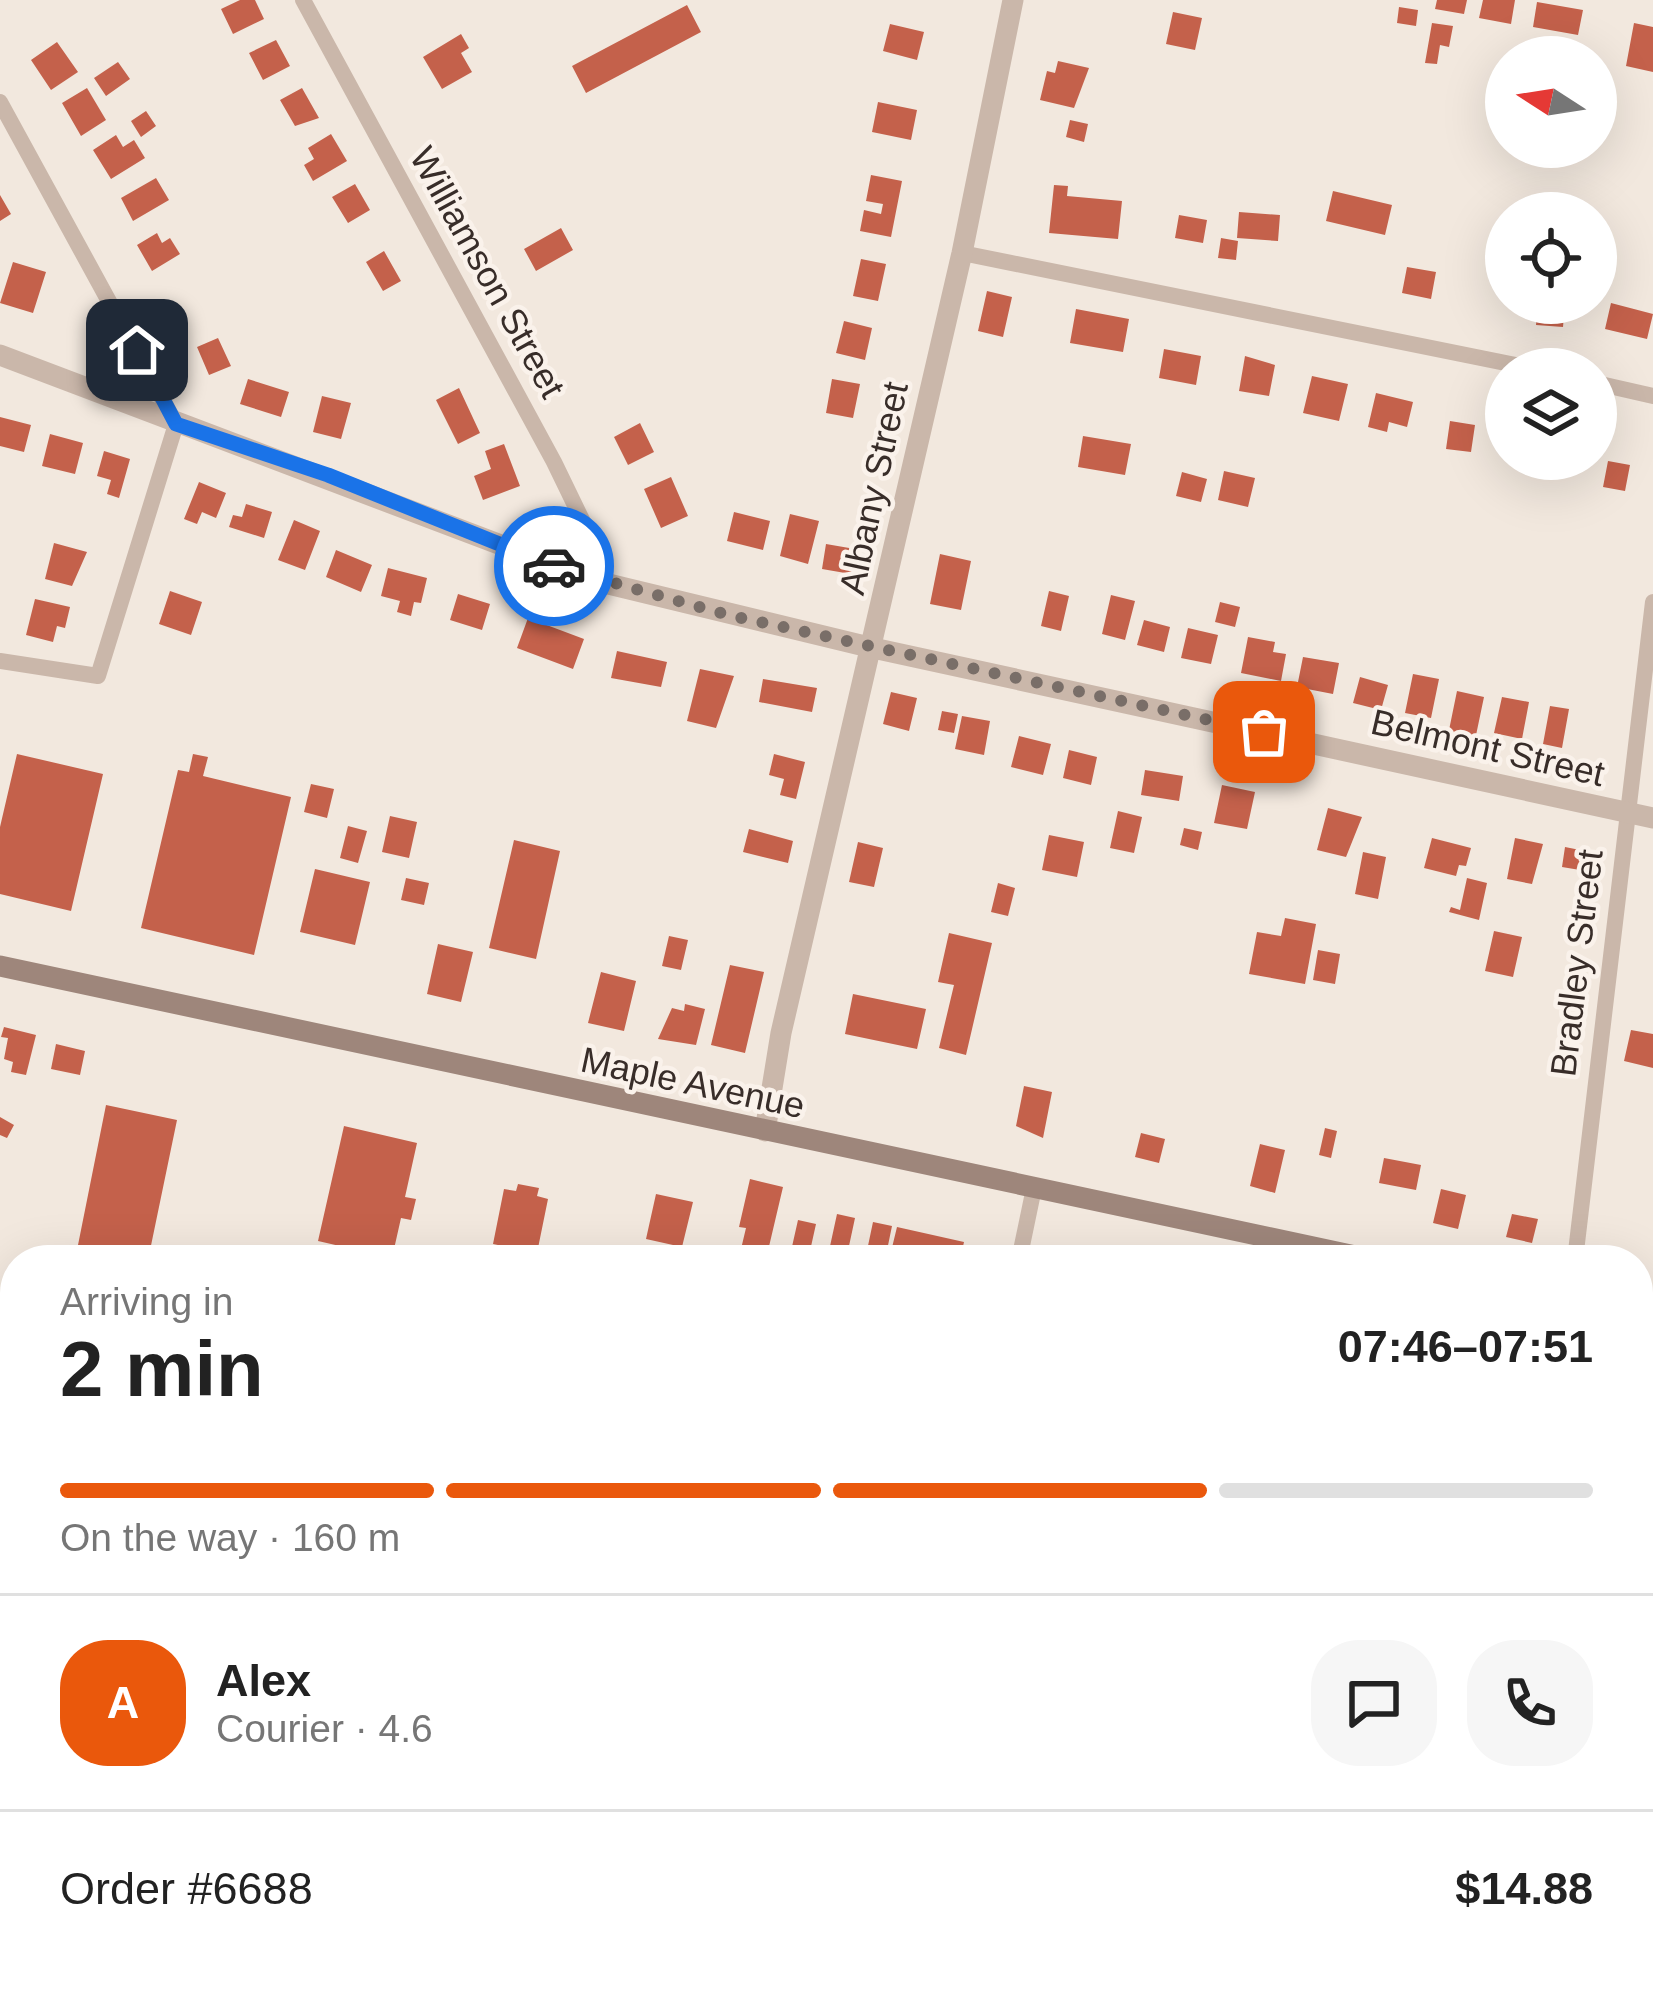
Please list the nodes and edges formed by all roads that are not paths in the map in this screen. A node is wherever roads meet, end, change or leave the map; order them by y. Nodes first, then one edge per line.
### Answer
1 (304, 0) edge
2 (1013, 0) edge
3 (0, 102) edge
4 (962, 253) junction
5 (0, 355) edge
6 (1485, 359) edge
7 (1617, 388) edge
8 (1653, 396) edge
9 (176, 424) junction
10 (596, 581) junction
11 (1653, 602) edge
12 (873, 648) junction
13 (0, 661) edge
14 (1626, 812) junction
15 (1653, 818) edge
16 (0, 966) edge
17 (765, 1131) junction
18 (1034, 1188) junction
19 (1022, 1245) edge
20 (1303, 1245) edge
21 (1577, 1245) edge

1 - 10 street, Williamson Street
2 - 4 street, Albany Street
3 - 9 street
4 - 6 street
4 - 12 street, Albany Street
5 - 9 street, Belmont Street
7 - 8 street
9 - 10 street, Belmont Street
9 - 13 street
10 - 12 street, Belmont Street
11 - 14 street, Bradley Street
12 - 14 street, Belmont Street
12 - 17 street, Albany Street
14 - 15 street, Belmont Street
14 - 21 street, Bradley Street
16 - 17 main road, Maple Avenue
17 - 18 main road, Maple Avenue
18 - 19 street
18 - 20 main road, Maple Avenue

